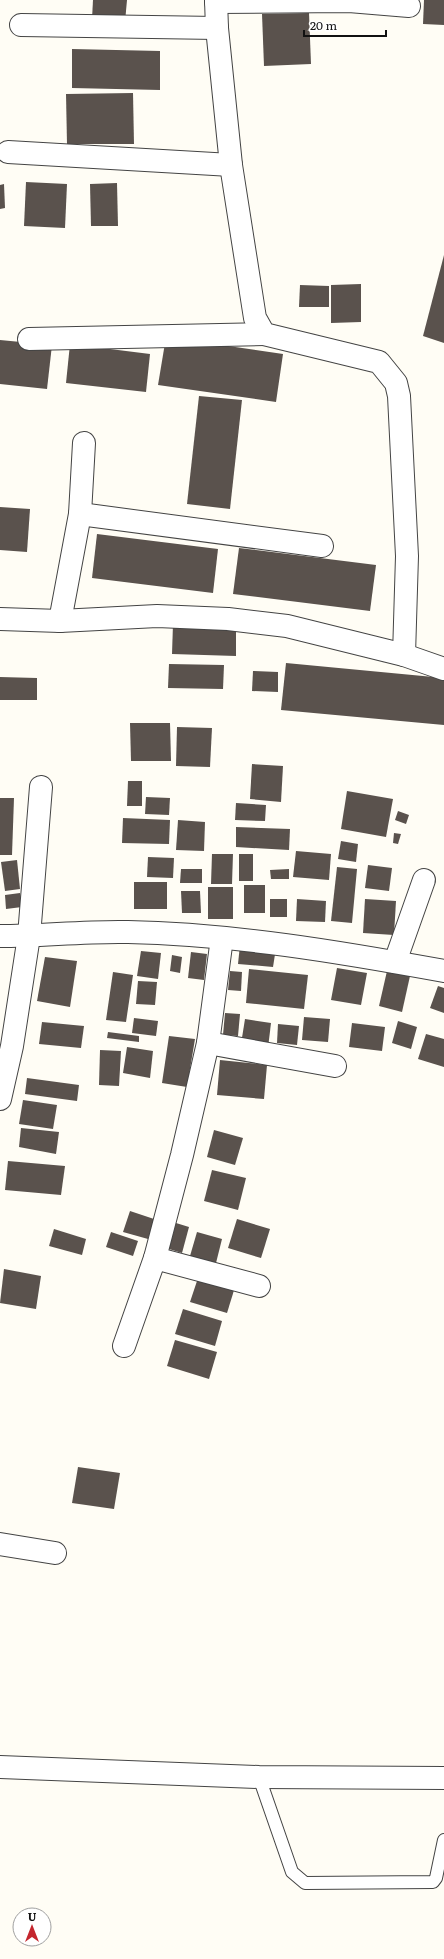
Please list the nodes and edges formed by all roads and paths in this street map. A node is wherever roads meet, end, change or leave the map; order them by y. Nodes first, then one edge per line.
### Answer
1 (216, 1) edge
2 (409, 6) dead end
3 (21, 25) dead end
4 (217, 28) junction
5 (8, 152) dead end
6 (231, 165) junction
7 (264, 334) junction
8 (29, 338) dead end
9 (84, 443) dead end
10 (80, 514) junction
11 (322, 546) dead end
12 (0, 619) edge
13 (60, 621) junction
14 (404, 656) junction
15 (444, 669) edge
16 (41, 787) dead end
17 (424, 880) dead end
18 (0, 936) edge
19 (29, 936) junction
20 (222, 938) junction
21 (395, 962) junction
22 (444, 971) edge
23 (208, 1043) junction
24 (335, 1066) dead end
25 (0, 1099) edge
26 (155, 1258) junction
27 (259, 1286) dead end
28 (124, 1346) dead end
29 (0, 1544) edge
30 (55, 1553) dead end
31 (0, 1767) edge
32 (259, 1777) junction
33 (444, 1778) edge
34 (444, 1840) edge

1 - 2 street
1 - 4 street
3 - 4 street
4 - 6 street
5 - 6 street
6 - 7 street
7 - 8 street
7 - 14 street
9 - 10 street
10 - 11 street
10 - 13 street
12 - 13 street
13 - 14 street
14 - 15 street
16 - 19 street
17 - 21 street
18 - 19 street
19 - 20 street
19 - 25 street
20 - 21 street
20 - 23 street
21 - 22 street
23 - 24 street
23 - 26 street
26 - 27 street
26 - 28 street
29 - 30 street
31 - 32 street
32 - 33 street
32 - 34 lane

